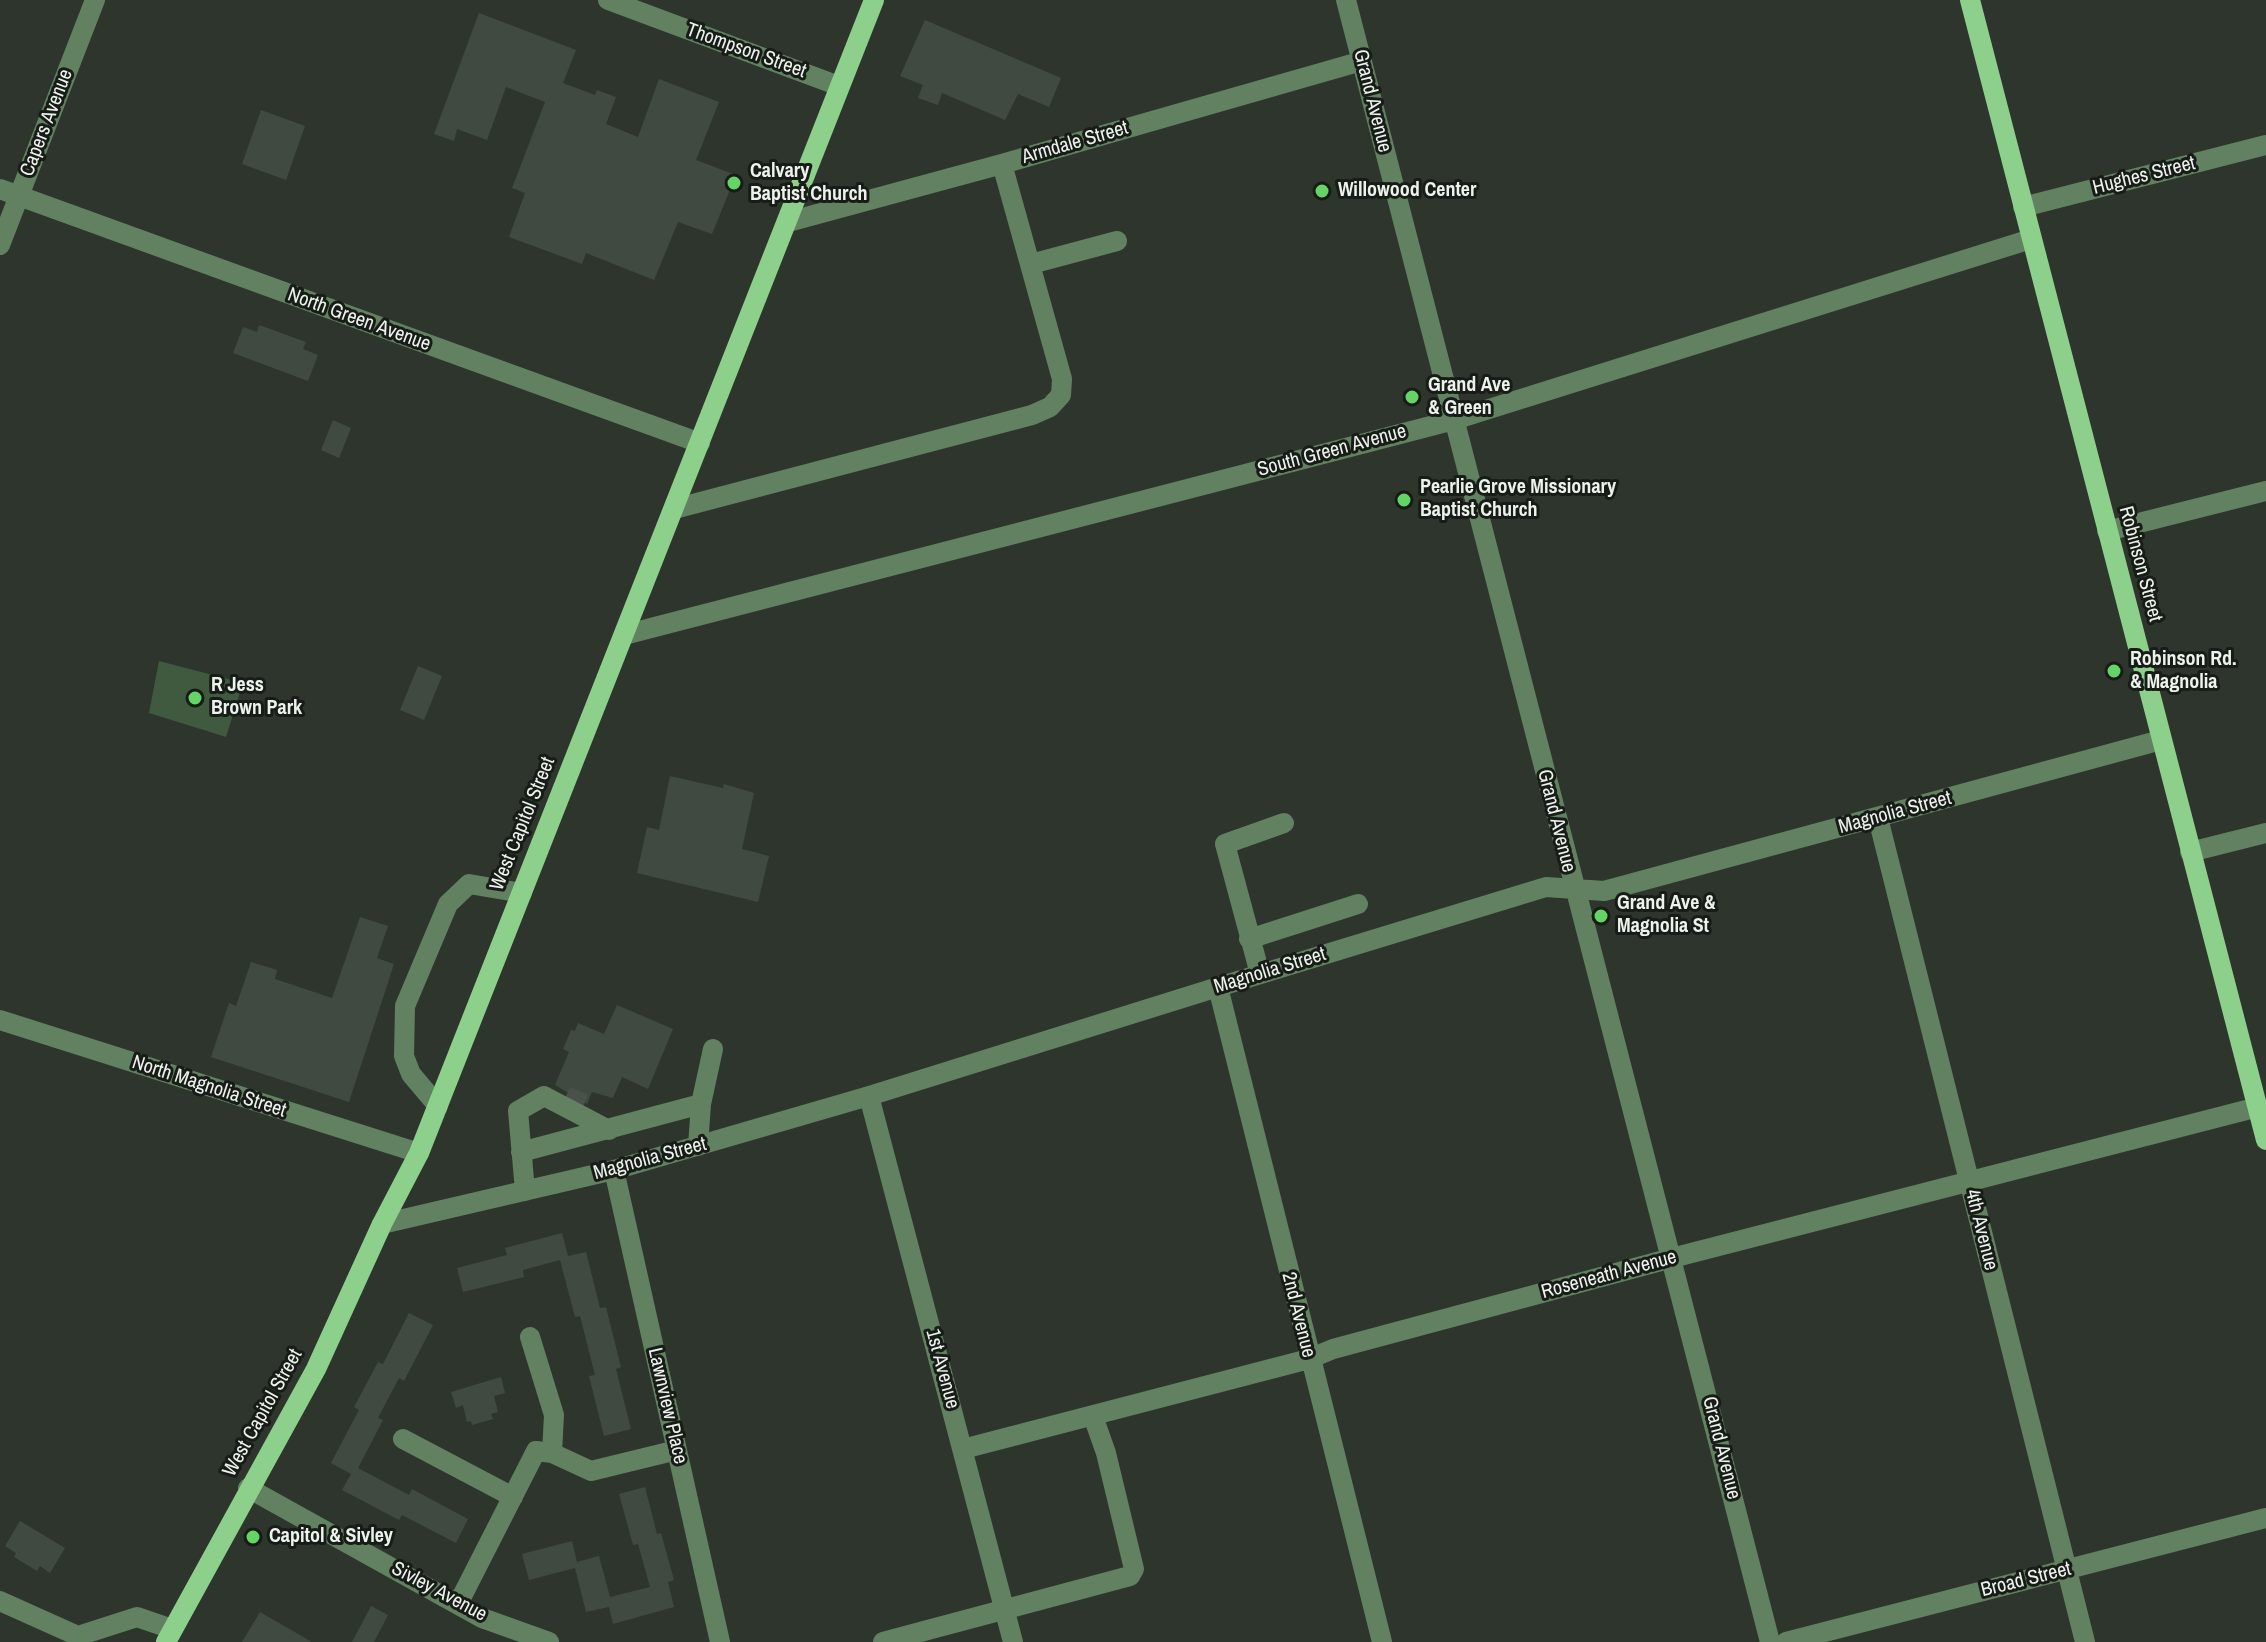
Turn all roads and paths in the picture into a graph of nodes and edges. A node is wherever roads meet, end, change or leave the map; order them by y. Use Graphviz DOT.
graph roads {
  1 [pos="95,0"];
  2 [pos="608,0"];
  3 [pos="874,0"];
  4 [pos="1346,0"];
  5 [pos="1970,0"];
  6 [pos="1362,61"];
  7 [pos="839,86"];
  8 [pos="2266,145"];
  9 [pos="1002,164"];
  10 [pos="10,193"];
  11 [pos="2023,207"];
  12 [pos="788,222"];
  13 [pos="2031,239"];
  14 [pos="1117,241"];
  15 [pos="0,245"];
  16 [pos="1031,264"];
  17 [pos="1454,420"];
  18 [pos="700,443"];
  19 [pos="2266,491"];
  20 [pos="674,509"];
  21 [pos="2107,531"];
  22 [pos="624,635"];
  23 [pos="2161,740"];
  24 [pos="1878,818"];
  25 [pos="1284,823"];
  26 [pos="2266,833"];
  27 [pos="2190,852"];
  28 [pos="1573,887"];
  29 [pos="522,893"];
  30 [pos="1358,904"];
  31 [pos="1249,939"];
  32 [pos="1260,974"];
  33 [pos="1218,987"];
  34 [pos="0,1020"];
  35 [pos="713,1049"];
  36 [pos="869,1096"];
  37 [pos="701,1104"];
  38 [pos="586,1105"];
  39 [pos="438,1106"];
  40 [pos="2258,1107"];
  41 [pos="604,1127"];
  42 [pos="2266,1140"];
  43 [pos="698,1146"];
  44 [pos="521,1152"];
  45 [pos="419,1153"];
  46 [pos="614,1170"];
  47 [pos="1969,1181"];
  48 [pos="525,1191"];
  49 [pos="382,1224"];
  50 [pos="1672,1258"];
  51 [pos="530,1337"];
  52 [pos="1309,1359"];
  53 [pos="1093,1416"];
  54 [pos="403,1439"];
  55 [pos="963,1449"];
  56 [pos="677,1450"];
  57 [pos="552,1453"];
  58 [pos="248,1488"];
  59 [pos="513,1497"];
  60 [pos="2266,1518"];
  61 [pos="2066,1570"];
  62 [pos="0,1601"];
  63 [pos="458,1604"];
  64 [pos="1005,1610"];
  65 [pos="169,1636"];
  66 [pos="549,1642"];
  67 [pos="720,1642"];
  68 [pos="883,1642"];
  69 [pos="1013,1642"];
  70 [pos="1382,1642"];
  71 [pos="1770,1642"];
  72 [pos="1786,1642"];
  73 [pos="2085,1642"];
  1 -- 10 [label="street, Capers Avenue"];
  2 -- 7 [label="street, Thompson Street"];
  3 -- 7 [label="main road, West Capitol Street"];
  4 -- 6 [label="street, Grand Avenue"];
  5 -- 11 [label="main road, Robinson Street"];
  6 -- 9 [label="street, Armdale Street"];
  6 -- 17 [label="street, Grand Avenue"];
  7 -- 12 [label="main road, West Capitol Street"];
  8 -- 11 [label="street, Hughes Street"];
  9 -- 12 [label="street, Armdale Street"];
  9 -- 16 [label="street"];
  10 -- 15 [label="street, Capers Avenue"];
  10 -- 18 [label="street, North Green Avenue"];
  11 -- 13 [label="main road, Robinson Street"];
  12 -- 18 [label="main road, West Capitol Street"];
  13 -- 17 [label="street, South Green Avenue"];
  13 -- 21 [label="main road, Robinson Street"];
  14 -- 16 [label="street"];
  16 -- 20 [label="street"];
  17 -- 22 [label="street, South Green Avenue"];
  17 -- 28 [label="street, Grand Avenue"];
  18 -- 20 [label="main road, West Capitol Street"];
  19 -- 21 [label="street"];
  20 -- 22 [label="main road, West Capitol Street"];
  21 -- 23 [label="main road, Robinson Street"];
  22 -- 29 [label="main road, West Capitol Street"];
  23 -- 24 [label="street, Magnolia Street"];
  23 -- 27 [label="main road, Robinson Street"];
  24 -- 28 [label="street, Magnolia Street"];
  24 -- 47 [label="street, 4th Avenue"];
  25 -- 31 [label="street"];
  26 -- 27 [label="street"];
  27 -- 40 [label="main road, Robinson Street"];
  28 -- 32 [label="street, Magnolia Street"];
  28 -- 50 [label="street, Grand Avenue"];
  29 -- 39 [label="main road, West Capitol Street"];
  29 -- 39 [label="street"];
  30 -- 31 [label="street"];
  31 -- 32 [label="street"];
  32 -- 33 [label="street, Magnolia Street"];
  33 -- 36 [label="street, Magnolia Street"];
  33 -- 52 [label="street, 2nd Avenue"];
  34 -- 45 [label="street, North Magnolia Street"];
  35 -- 37 [label="street"];
  36 -- 43 [label="street, Magnolia Street"];
  36 -- 55 [label="street, 1st Avenue"];
  37 -- 41 [label="street"];
  37 -- 43 [label="street"];
  38 -- 41 [label="street"];
  39 -- 45 [label="main road, West Capitol Street"];
  40 -- 42 [label="main road, Robinson Street"];
  40 -- 47 [label="street, Roseneath Avenue"];
  41 -- 44 [label="street"];
  41 -- 44 [label="street"];
  43 -- 46 [label="street, Magnolia Street"];
  44 -- 48 [label="street"];
  45 -- 49 [label="main road, West Capitol Street"];
  46 -- 48 [label="street, Magnolia Street"];
  46 -- 56 [label="street, Lawnview Place"];
  47 -- 50 [label="street, Roseneath Avenue"];
  47 -- 61 [label="street, 4th Avenue"];
  48 -- 49 [label="street, Magnolia Street"];
  49 -- 58 [label="main road, West Capitol Street"];
  50 -- 52 [label="street, Roseneath Avenue"];
  50 -- 71 [label="street, Grand Avenue"];
  51 -- 57 [label="street"];
  52 -- 53 [label="street, Roseneath Avenue"];
  52 -- 70 [label="street, 2nd Avenue"];
  53 -- 55 [label="street, Roseneath Avenue"];
  53 -- 64 [label="street"];
  54 -- 59 [label="street"];
  55 -- 64 [label="street, 1st Avenue"];
  56 -- 57 [label="street"];
  56 -- 67 [label="street, Lawnview Place"];
  57 -- 59 [label="street"];
  58 -- 63 [label="street, Sivley Avenue"];
  58 -- 65 [label="main road, West Capitol Street"];
  59 -- 63 [label="street"];
  60 -- 61 [label="street, Broad Street"];
  61 -- 72 [label="street, Broad Street"];
  61 -- 73 [label="street, 4th Avenue"];
  62 -- 65 [label="street"];
  63 -- 66 [label="street, Sivley Avenue"];
  64 -- 68 [label="street"];
  64 -- 69 [label="street, 1st Avenue"];
}
